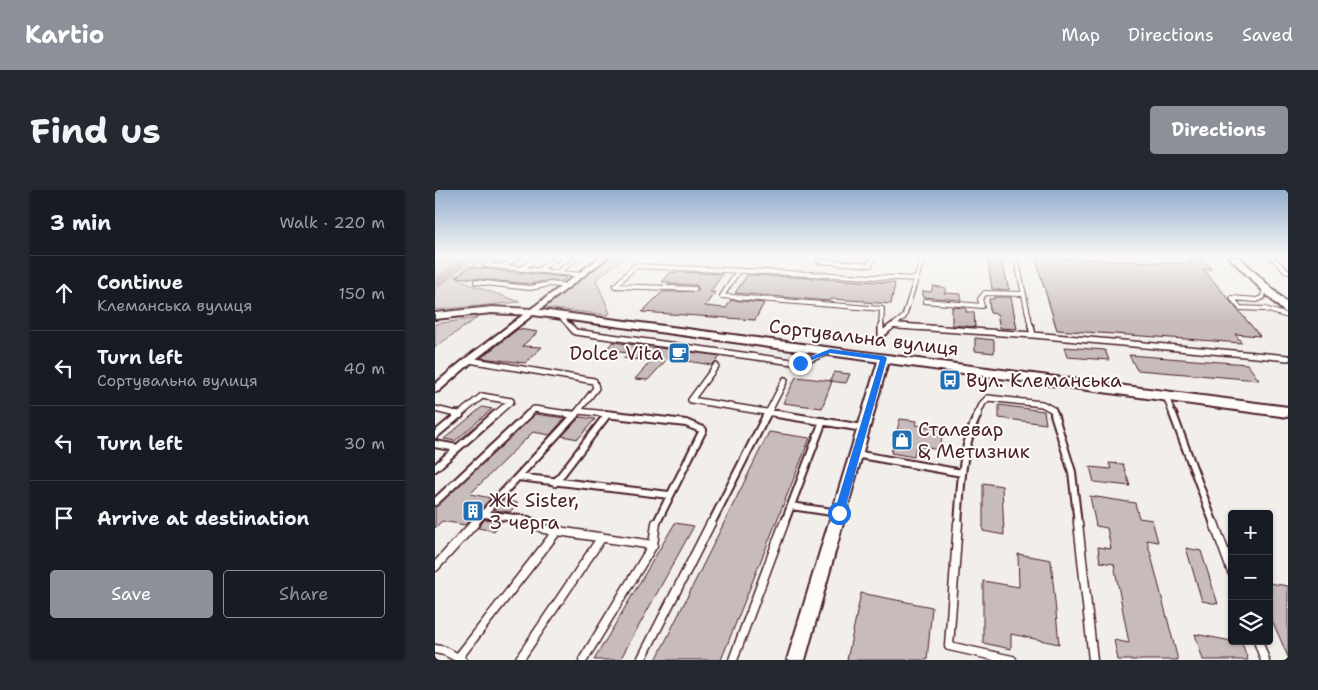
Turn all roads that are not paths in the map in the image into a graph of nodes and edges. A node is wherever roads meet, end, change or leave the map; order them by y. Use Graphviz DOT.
graph roads {
  1 [pos="576,279"];
  2 [pos="622,279"];
  3 [pos="733,279"];
  4 [pos="916,279"];
  5 [pos="1021,279"];
  6 [pos="1256,279"];
  7 [pos="476,282"];
  8 [pos="567,286"];
  9 [pos="1265,288"];
  10 [pos="695,289"];
  11 [pos="1024,294"];
  12 [pos="925,301"];
  13 [pos="1288,310"];
  14 [pos="533,312"];
  15 [pos="435,316"];
  16 [pos="1288,316"];
  17 [pos="894,326"];
  18 [pos="1033,335"];
  19 [pos="884,358"];
  20 [pos="1288,358"];
  21 [pos="469,360"];
  22 [pos="716,366"];
  23 [pos="785,380"];
  24 [pos="435,389"];
  25 [pos="1166,396"];
  26 [pos="435,409"];
  27 [pos="768,412"];
  28 [pos="1288,412"];
  29 [pos="577,413"];
  30 [pos="460,414"];
  31 [pos="607,415"];
  32 [pos="823,421"];
  33 [pos="863,428"];
  34 [pos="435,435"];
  35 [pos="435,444"];
  36 [pos="457,448"];
  37 [pos="855,454"];
  38 [pos="435,468"];
  39 [pos="962,473"];
  40 [pos="518,477"];
  41 [pos="555,483"];
  42 [pos="669,495"];
  43 [pos="435,502"];
  44 [pos="791,506"];
  45 [pos="839,513"];
  46 [pos="485,514"];
  47 [pos="557,531"];
  48 [pos="602,538"];
  49 [pos="653,545"];
  50 [pos="1228,561"];
  51 [pos="435,567"];
  52 [pos="1259,645"];
  53 [pos="435,649"];
  54 [pos="460,659"];
  55 [pos="519,660"];
  56 [pos="583,660"];
  57 [pos="641,660"];
  58 [pos="733,660"];
  59 [pos="796,660"];
  60 [pos="1012,660"];
  61 [pos="1093,660"];
  62 [pos="1265,660"];
  1 -- 8 [label="street"];
  2 -- 10 [label="lane"];
  3 -- 17 [label="lane"];
  4 -- 17 [label="lane"];
  5 -- 11 [label="lane"];
  6 -- 9 [label="street"];
  7 -- 8 [label="lane"];
  8 -- 14 [label="street"];
  9 -- 13 [label="street"];
  9 -- 16 [label="lane"];
  11 -- 12 [label="lane"];
  11 -- 18 [label="lane"];
  14 -- 15 [label="street, Сортувальна вулиця"];
  14 -- 19 [label="street, Сортувальна вулиця"];
  14 -- 21 [label="street"];
  17 -- 18 [label="lane"];
  18 -- 20 [label="lane"];
  19 -- 25 [label="street, Сортувальна вулиця"];
  19 -- 33 [label="street"];
  21 -- 24 [label="street"];
  21 -- 29 [label="lane"];
  22 -- 27 [label="lane"];
  23 -- 27 [label="lane"];
  25 -- 28 [label="street, Сортувальна вулиця"];
  25 -- 50 [label="lane"];
  26 -- 30 [label="lane"];
  27 -- 32 [label="lane"];
  27 -- 57 [label="lane"];
  29 -- 31 [label="lane"];
  29 -- 40 [label="lane"];
  29 -- 43 [label="lane"];
  30 -- 34 [label="lane"];
  30 -- 36 [label="lane"];
  31 -- 41 [label="lane"];
  31 -- 42 [label="lane"];
  32 -- 33 [label="lane"];
  32 -- 44 [label="lane"];
  33 -- 37 [label="street"];
  35 -- 36 [label="lane"];
  36 -- 38 [label="lane"];
  37 -- 39 [label="lane"];
  37 -- 45 [label="street"];
  39 -- 60 [label="lane"];
  39 -- 61 [label="lane"];
  40 -- 41 [label="lane"];
  40 -- 46 [label="lane"];
  41 -- 42 [label="lane"];
  42 -- 49 [label="lane"];
  44 -- 45 [label="lane"];
  44 -- 58 [label="lane"];
  45 -- 59 [label="street"];
  46 -- 47 [label="lane"];
  46 -- 51 [label="lane"];
  47 -- 48 [label="lane"];
  47 -- 54 [label="lane"];
  48 -- 49 [label="lane"];
  48 -- 55 [label="lane"];
  49 -- 56 [label="lane"];
  52 -- 62 [label="lane"];
  53 -- 54 [label="lane"];
}
